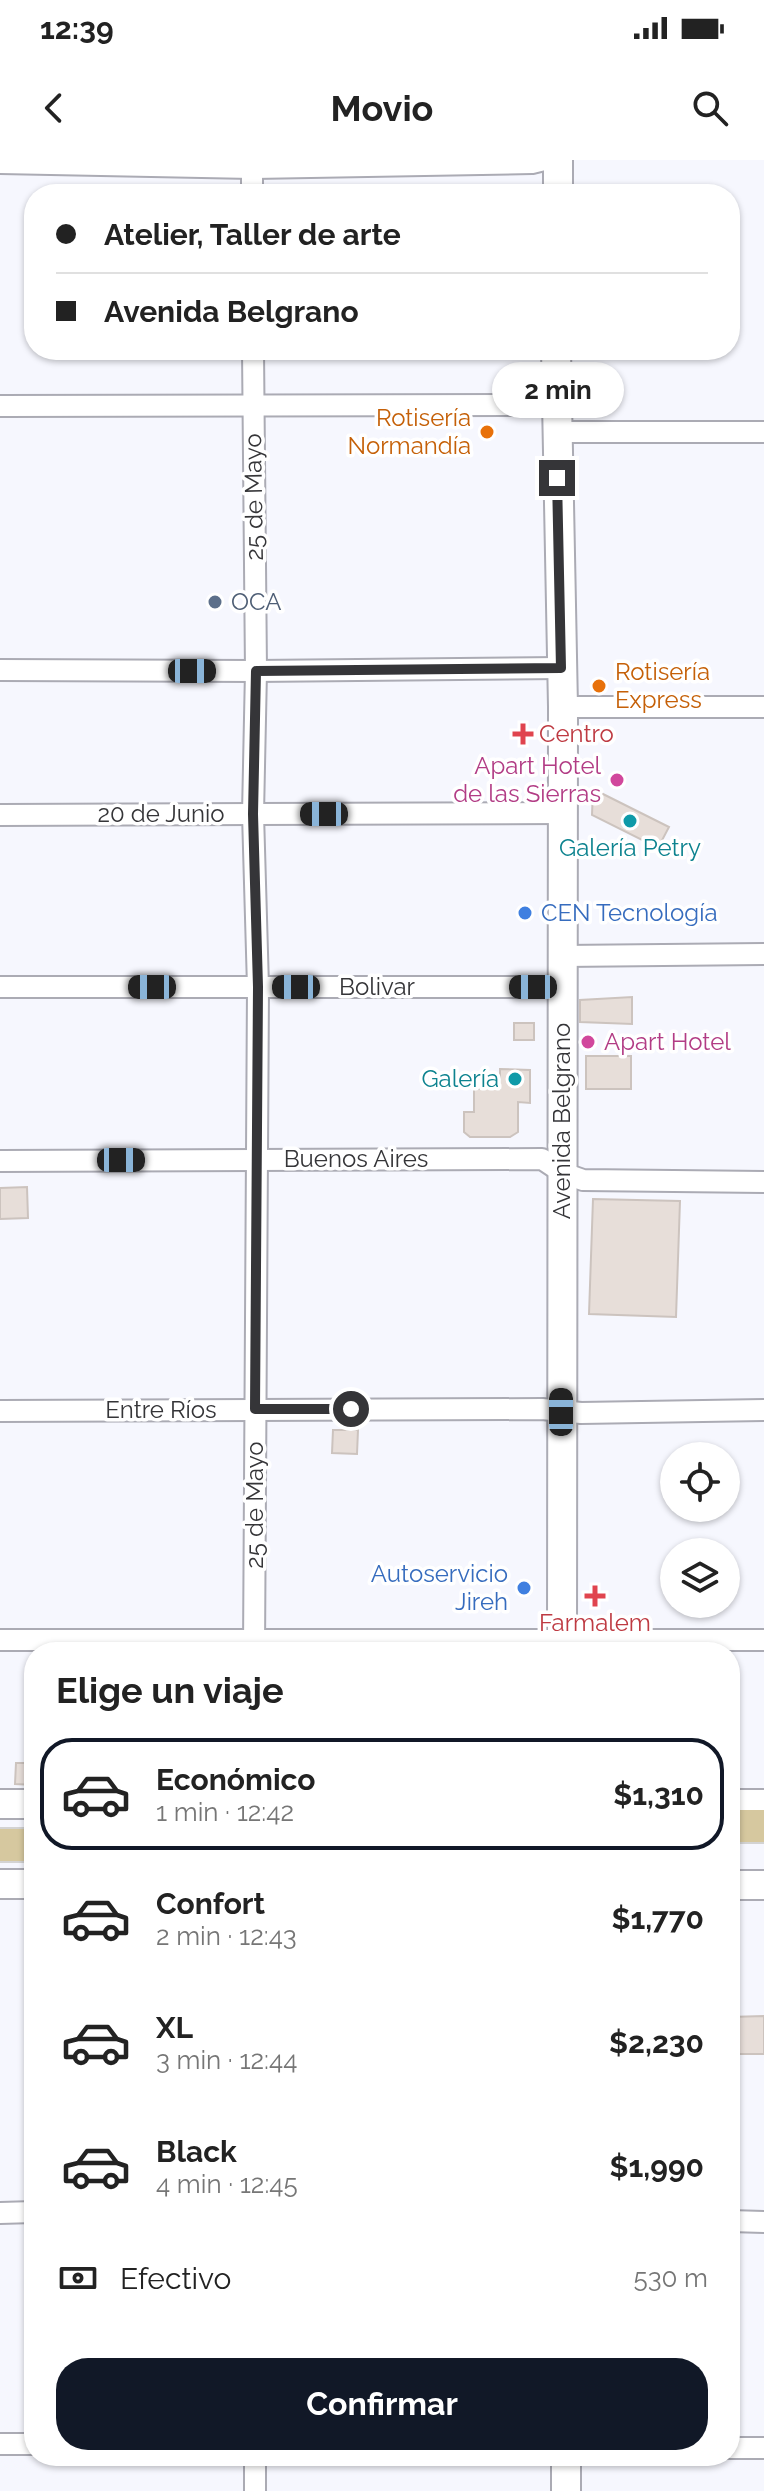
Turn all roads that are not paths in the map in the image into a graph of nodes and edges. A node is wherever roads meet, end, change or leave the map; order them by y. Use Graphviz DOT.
graph roads {
  1 [pos="544,160"];
  2 [pos="558,160"];
  3 [pos="0,163"];
  4 [pos="252,164"];
  5 [pos="558,184"];
  6 [pos="253,360"];
  7 [pos="556,360"];
  8 [pos="253,404"];
  9 [pos="0,406"];
  10 [pos="556,418"];
  11 [pos="764,432"];
  12 [pos="561,668"];
  13 [pos="0,670"];
  14 [pos="256,671"];
  15 [pos="563,707"];
  16 [pos="764,707"];
  17 [pos="563,813"];
  18 [pos="253,814"];
  19 [pos="0,815"];
  20 [pos="764,954"];
  21 [pos="563,956"];
  22 [pos="0,987"];
  23 [pos="258,987"];
  24 [pos="562,987"];
  25 [pos="256,1159"];
  26 [pos="0,1161"];
  27 [pos="563,1173"];
  28 [pos="764,1182"];
  29 [pos="255,1409"];
  30 [pos="764,1410"];
  31 [pos="0,1411"];
  32 [pos="561,1412"];
  33 [pos="0,1640"];
  34 [pos="764,1640"];
  35 [pos="85,1642"];
  36 [pos="254,1642"];
  37 [pos="562,1642"];
  38 [pos="697,1642"];
  39 [pos="0,1804"];
  40 [pos="24,1804"];
  41 [pos="740,1804"];
  42 [pos="764,1804"];
  43 [pos="0,1826"];
  44 [pos="24,1826"];
  45 [pos="740,1826"];
  46 [pos="764,1826"];
  47 [pos="0,1845"];
  48 [pos="24,1845"];
  49 [pos="740,1846"];
  50 [pos="764,1846"];
  51 [pos="0,1884"];
  52 [pos="24,1884"];
  53 [pos="740,1885"];
  54 [pos="764,1885"];
  55 [pos="24,2212"];
  56 [pos="0,2213"];
  57 [pos="740,2221"];
  58 [pos="764,2222"];
  59 [pos="0,2444"];
  60 [pos="24,2444"];
  61 [pos="740,2448"];
  62 [pos="764,2448"];
  63 [pos="255,2466"];
  64 [pos="566,2466"];
  65 [pos="255,2491"];
  66 [pos="566,2491"];
  1 -- 4 [label="street"];
  2 -- 5 [label="main road"];
  3 -- 4 [label="street"];
  6 -- 8 [label="street, 25 de Mayo"];
  7 -- 10 [label="main road, Avenida Belgrano"];
  8 -- 9 [label="street"];
  8 -- 10 [label="street"];
  8 -- 14 [label="street, 25 de Mayo"];
  10 -- 11 [label="street"];
  10 -- 12 [label="main road, Avenida Belgrano"];
  12 -- 14 [label="street"];
  12 -- 15 [label="main road, Avenida Belgrano"];
  13 -- 14 [label="street"];
  14 -- 18 [label="street, 25 de Mayo"];
  15 -- 16 [label="street"];
  15 -- 17 [label="main road, Avenida Belgrano"];
  17 -- 18 [label="street, 20 de Junio"];
  17 -- 21 [label="main road, Avenida Belgrano"];
  18 -- 19 [label="street, 20 de Junio"];
  18 -- 23 [label="street, 25 de Mayo"];
  20 -- 21 [label="street"];
  21 -- 24 [label="main road, Avenida Belgrano"];
  22 -- 23 [label="street, Bolivar"];
  23 -- 24 [label="street, Bolivar"];
  23 -- 25 [label="street, 25 de Mayo"];
  24 -- 27 [label="main road, Avenida Belgrano"];
  25 -- 26 [label="street, Buenos Aires"];
  25 -- 27 [label="street, Buenos Aires"];
  25 -- 29 [label="street, 25 de Mayo"];
  27 -- 28 [label="street, Buenos Aires"];
  27 -- 32 [label="main road, Avenida Belgrano"];
  29 -- 31 [label="street, Entre Ríos"];
  29 -- 32 [label="street, Entre Ríos"];
  29 -- 36 [label="street, 25 de Mayo"];
  30 -- 32 [label="street, Entre Ríos"];
  32 -- 37 [label="main road, Avenida Belgrano"];
  33 -- 35 [label="street"];
  34 -- 38 [label="street"];
  39 -- 40 [label="main road"];
  41 -- 42 [label="main road"];
  43 -- 44 [label="main road"];
  45 -- 46 [label="main road"];
  47 -- 48 [label="main road"];
  49 -- 50 [label="main road"];
  51 -- 52 [label="main road"];
  53 -- 54 [label="main road"];
  55 -- 56 [label="street"];
  57 -- 58 [label="street"];
  59 -- 60 [label="street"];
  61 -- 62 [label="street"];
  63 -- 65 [label="street"];
  64 -- 66 [label="main road"];
}
